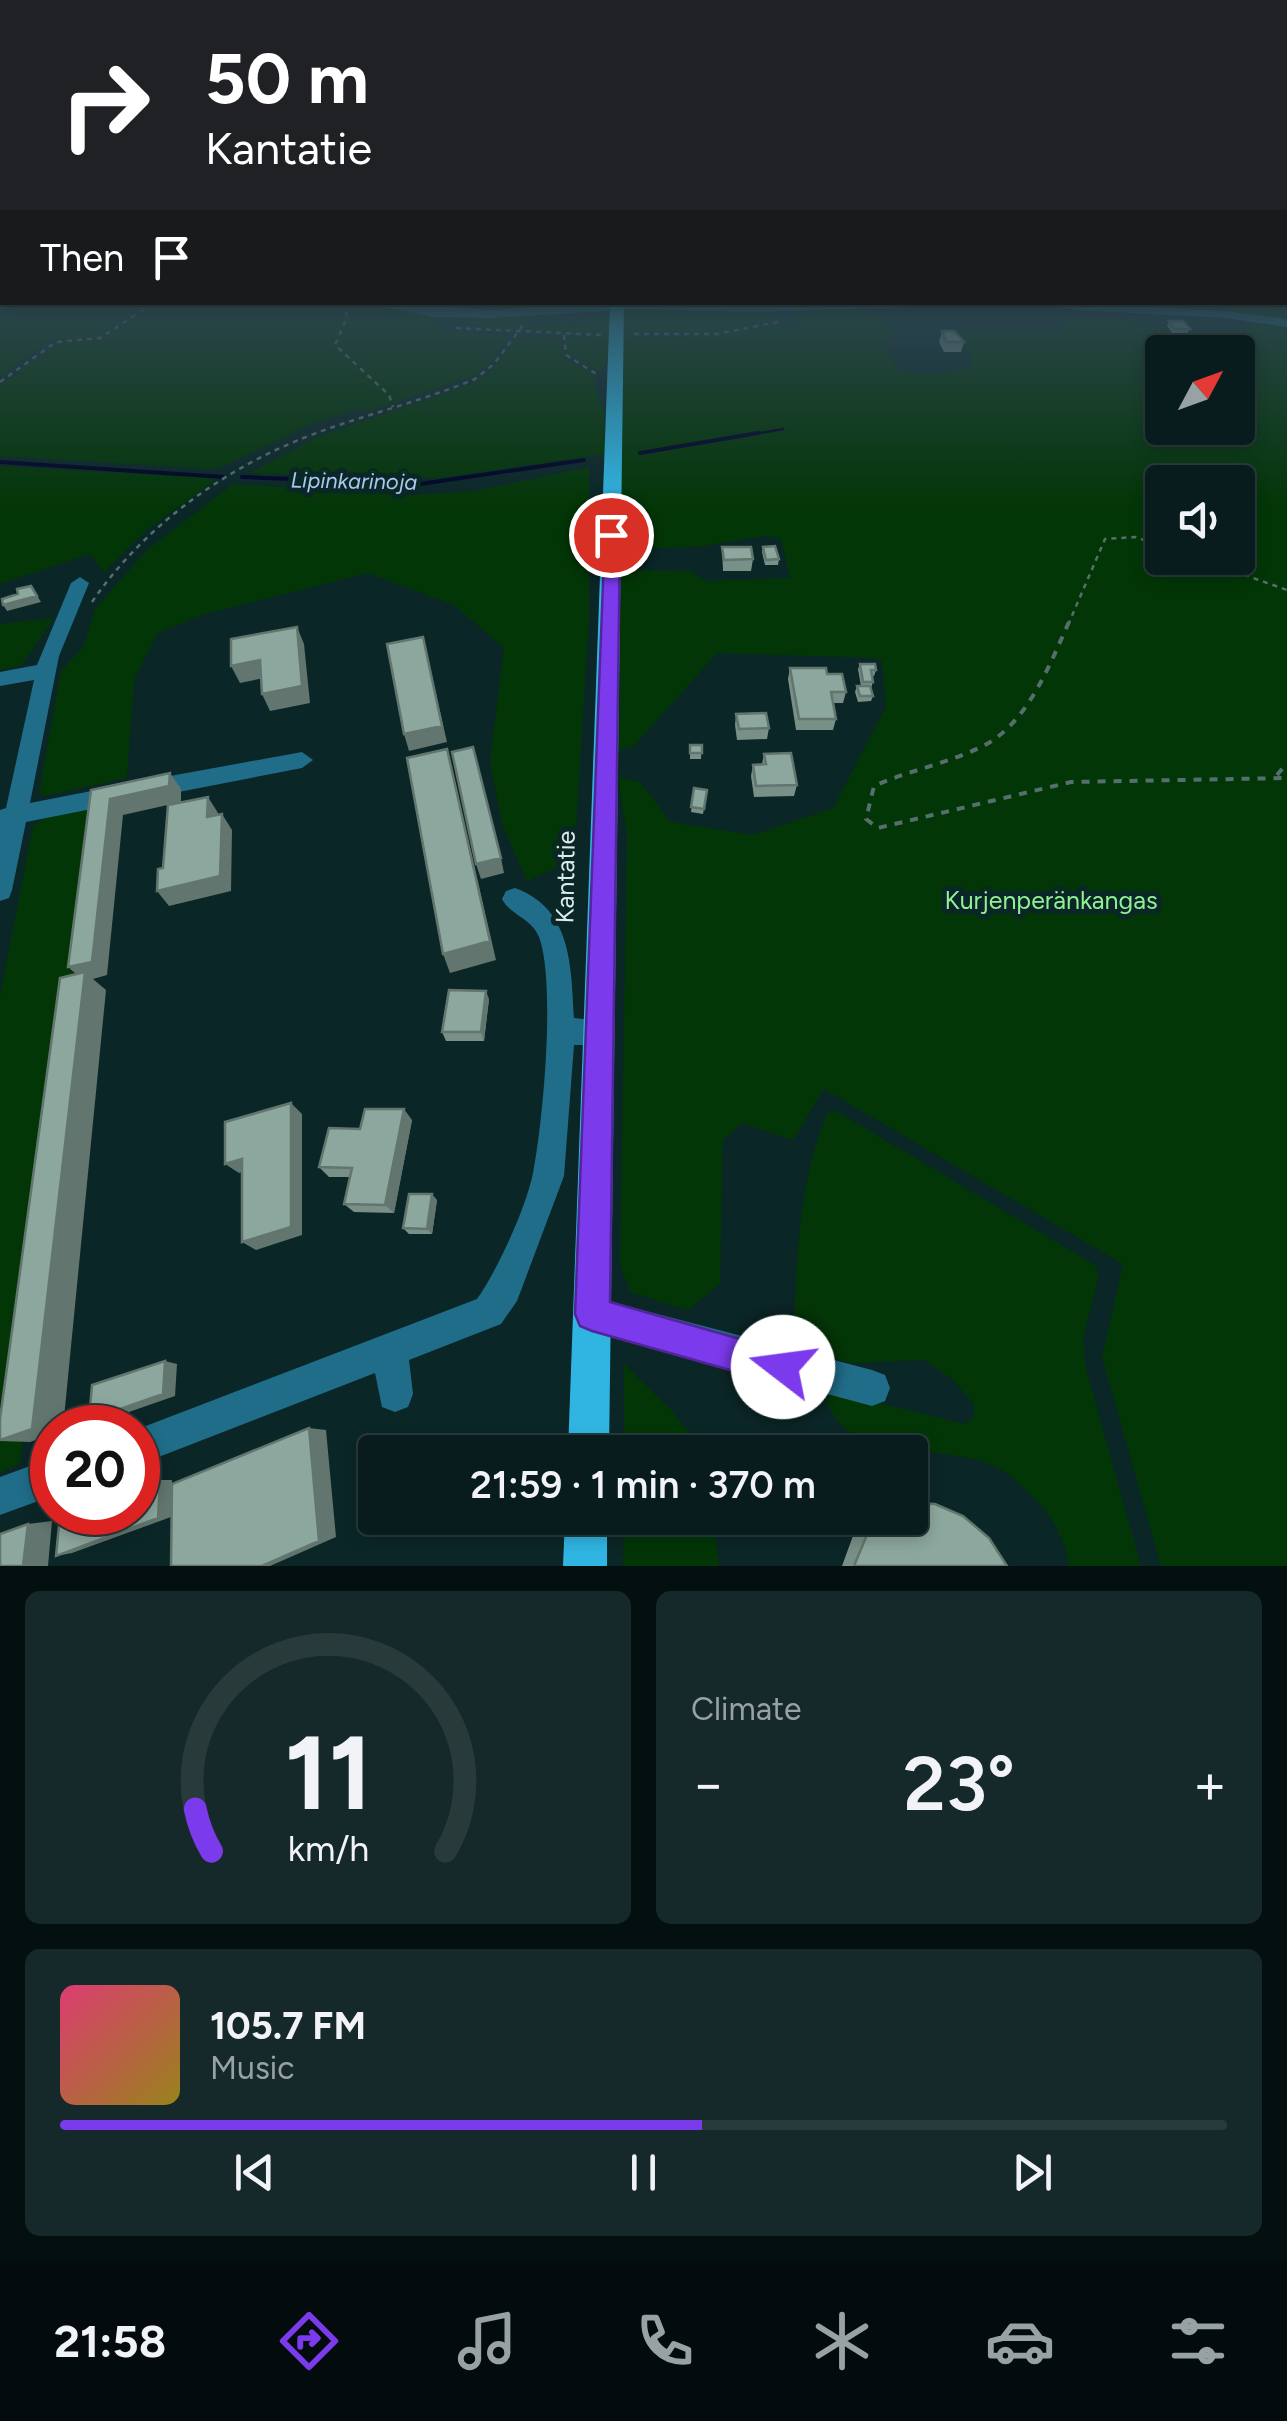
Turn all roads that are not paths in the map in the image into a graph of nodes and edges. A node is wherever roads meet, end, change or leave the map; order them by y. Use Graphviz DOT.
graph roads {
  1 [pos="616,360"];
  2 [pos="80,583"];
  3 [pos="46,670"];
  4 [pos="0,679"];
  5 [pos="302,760"];
  6 [pos="8,816"];
  7 [pos="0,890"];
  8 [pos="515,899"];
  9 [pos="561,1031"];
  10 [pos="599,1032"];
  11 [pos="592,1314"];
  12 [pos="391,1352"];
  13 [pos="872,1388"];
  14 [pos="395,1394"];
  15 [pos="588,1435"];
  16 [pos="160,1439"];
  17 [pos="30,1486"];
  18 [pos="0,1496"];
  19 [pos="586,1535"];
  20 [pos="585,1566"];
  1 -- 10 [label="main road, Kantatie"];
  2 -- 3 [label="street"];
  3 -- 4 [label="street"];
  3 -- 6 [label="street"];
  5 -- 6 [label="street"];
  6 -- 7 [label="street"];
  8 -- 9 [label="street"];
  9 -- 10 [label="street"];
  9 -- 12 [label="street"];
  10 -- 11 [label="main road, Kantatie"];
  11 -- 13 [label="street"];
  11 -- 15 [label="main road, Kantatie"];
  12 -- 14 [label="street"];
  12 -- 16 [label="street"];
  17 -- 18 [label="street"];
  19 -- 20 [label="main road"];
}
